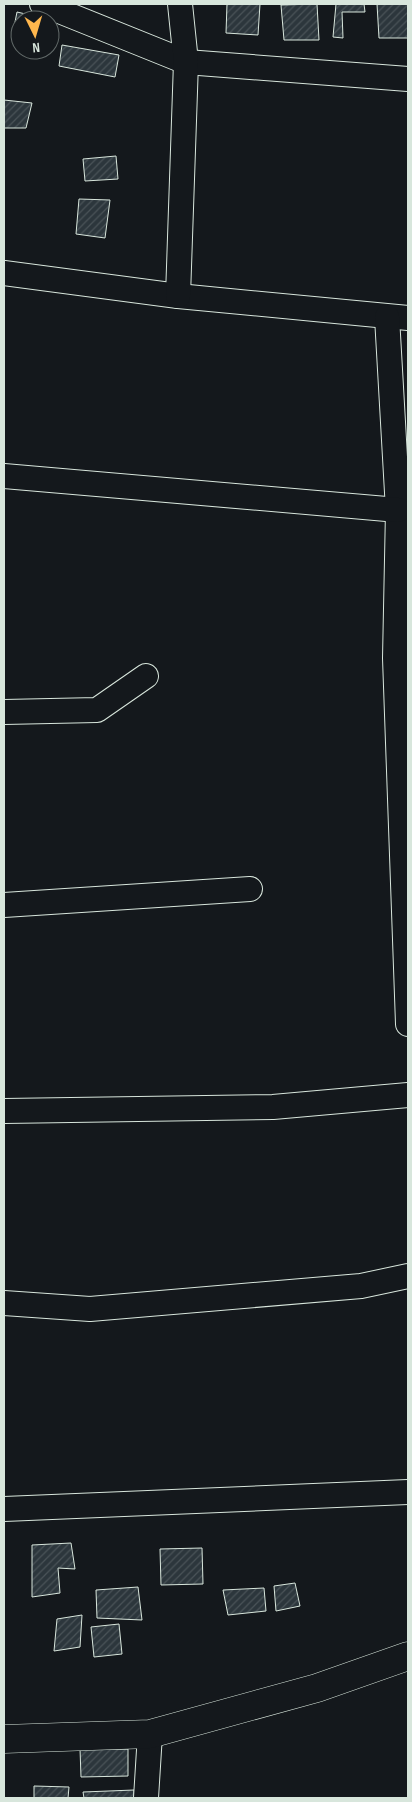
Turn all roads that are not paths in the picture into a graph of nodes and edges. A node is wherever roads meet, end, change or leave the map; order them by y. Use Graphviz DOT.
graph roads {
  1 [pos="42,4"];
  2 [pos="180,4"];
  3 [pos="186,62"];
  4 [pos="408,79"];
  5 [pos="4,273"];
  6 [pos="178,296"];
  7 [pos="397,318"];
  8 [pos="4,476"];
  9 [pos="398,510"];
  10 [pos="146,676"];
  11 [pos="4,712"];
  12 [pos="250,889"];
  13 [pos="4,905"];
  14 [pos="408,1024"];
  15 [pos="408,1096"];
  16 [pos="4,1111"];
  17 [pos="408,1276"];
  18 [pos="4,1304"];
  19 [pos="408,1492"];
  20 [pos="4,1509"];
  21 [pos="408,1656"];
  22 [pos="150,1734"];
  23 [pos="4,1739"];
  24 [pos="146,1798"];
  1 -- 3 [label="street"];
  2 -- 3 [label="street"];
  3 -- 4 [label="street"];
  3 -- 6 [label="street"];
  5 -- 6 [label="street"];
  6 -- 7 [label="street"];
  7 -- 9 [label="street"];
  8 -- 9 [label="street"];
  9 -- 14 [label="street"];
  10 -- 11 [label="street"];
  12 -- 13 [label="street"];
  15 -- 16 [label="street"];
  17 -- 18 [label="street"];
  19 -- 20 [label="street"];
  21 -- 22 [label="street"];
  22 -- 23 [label="street"];
  22 -- 24 [label="street"];
}
